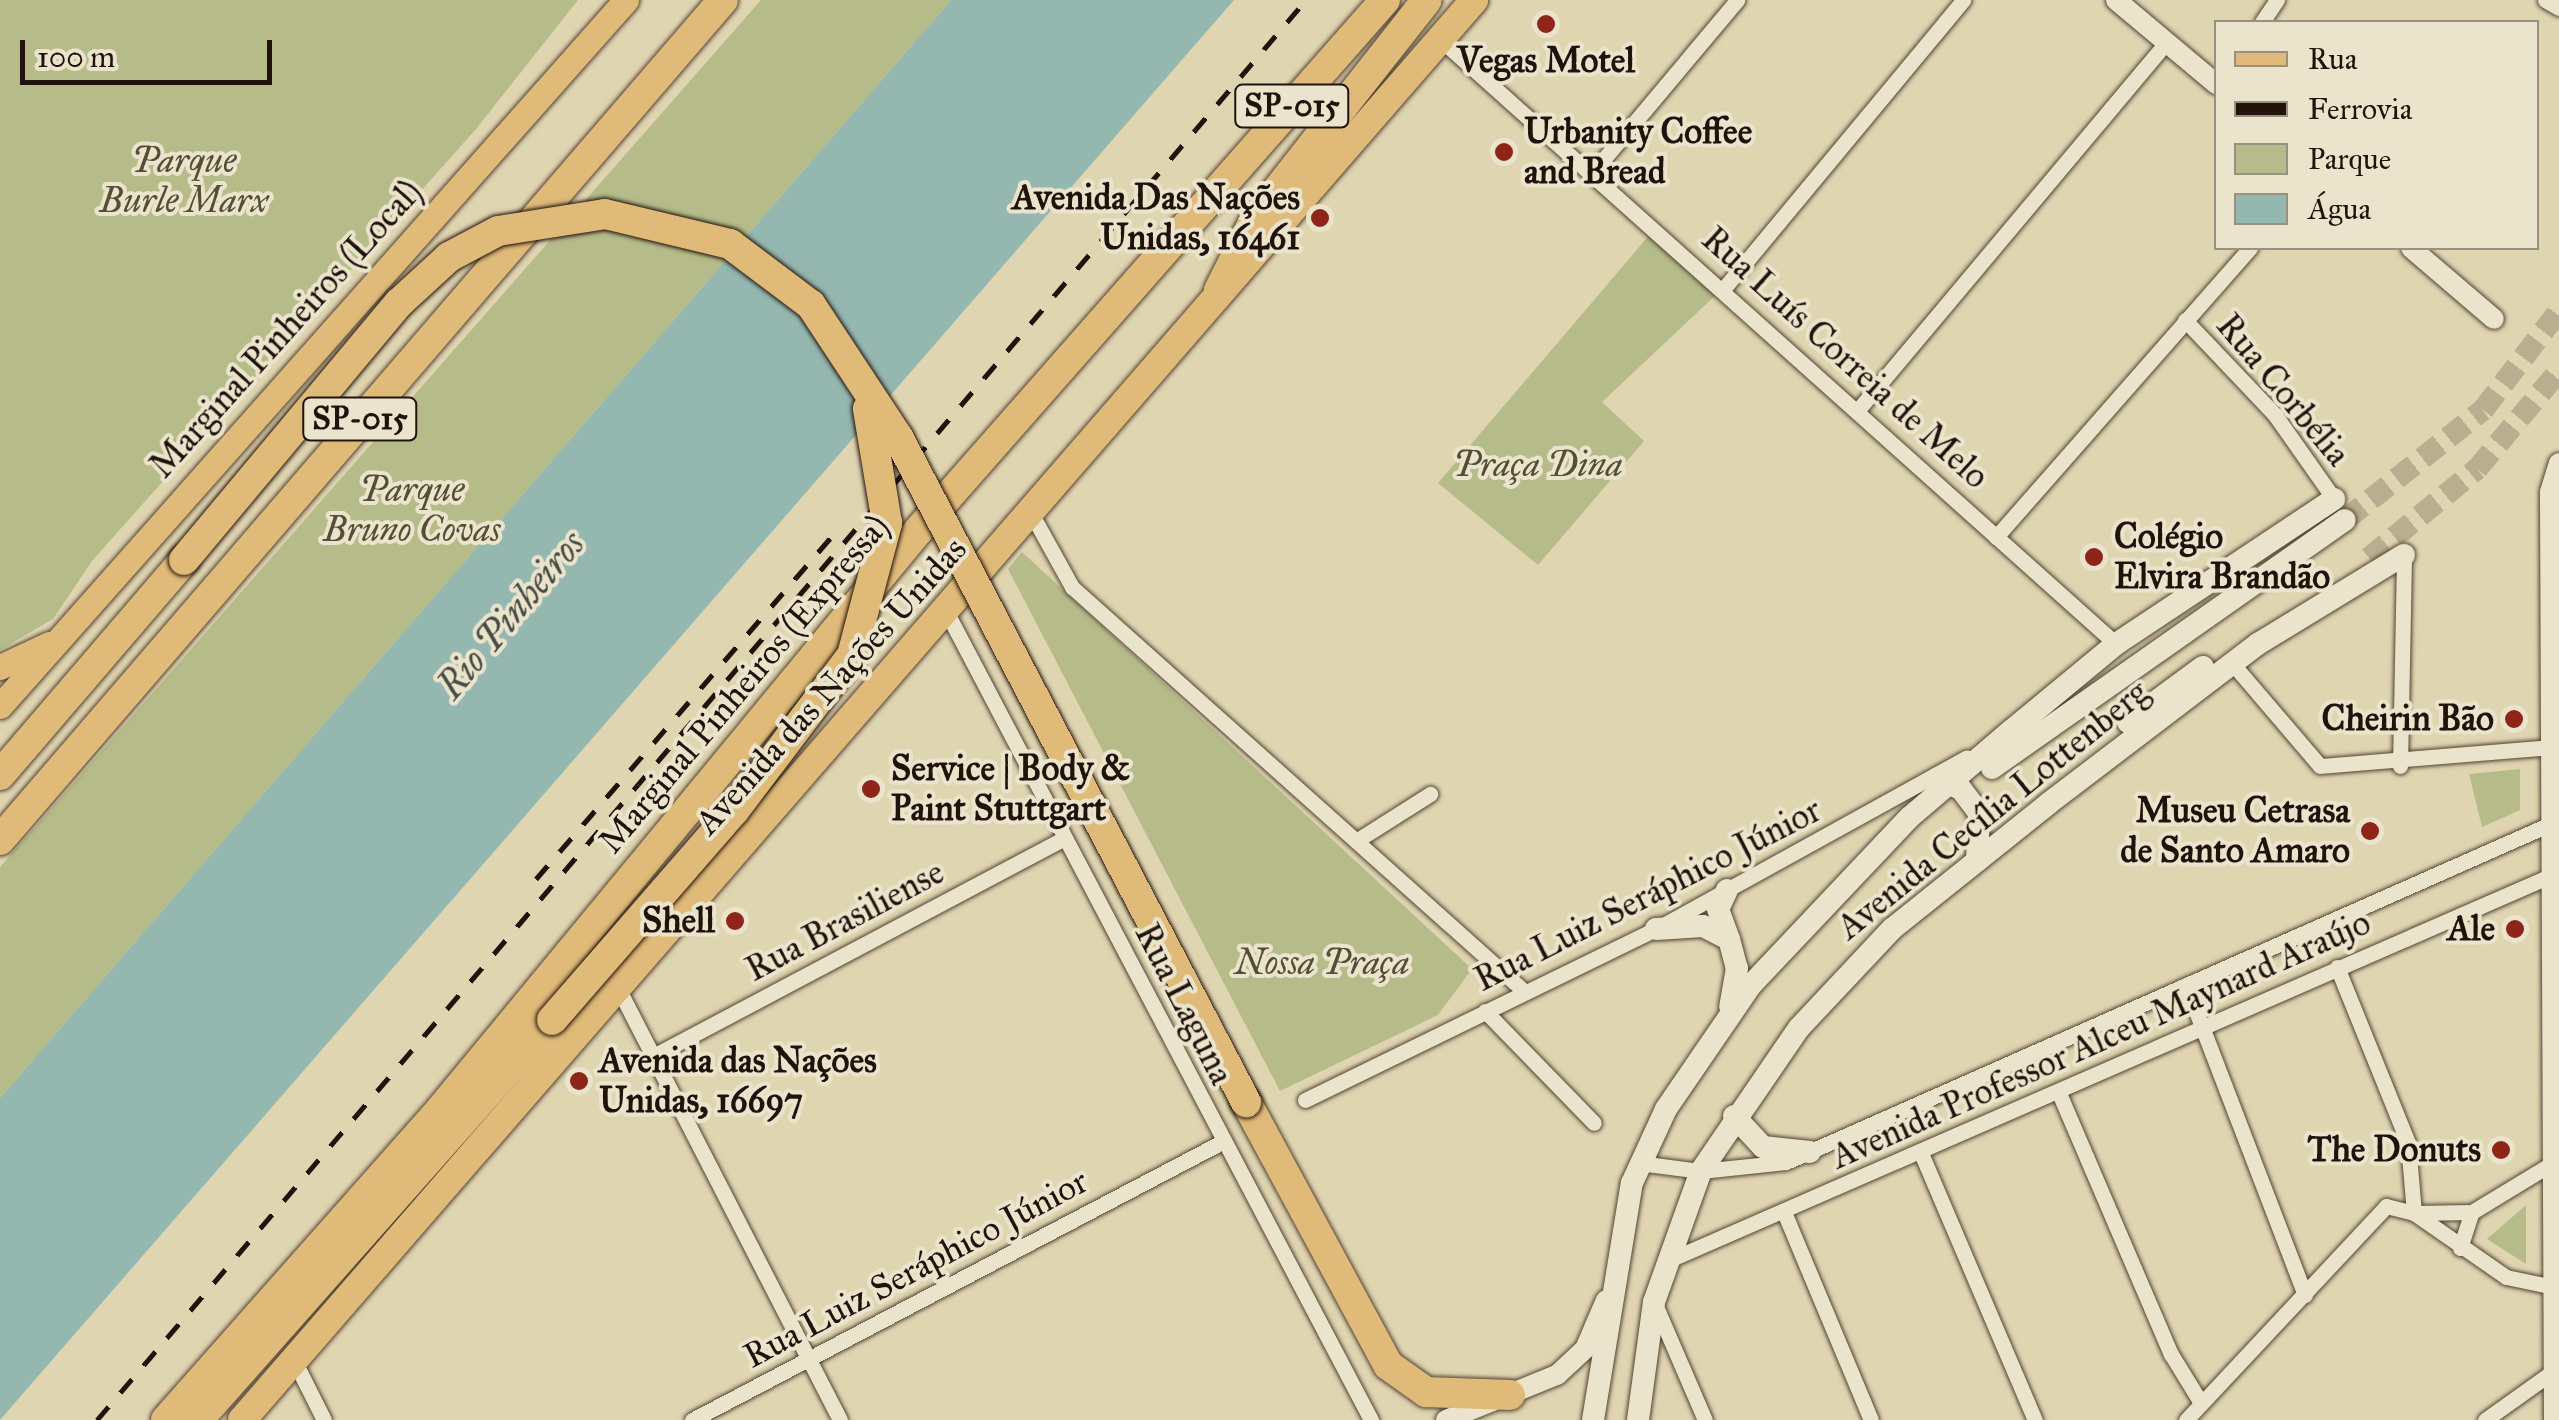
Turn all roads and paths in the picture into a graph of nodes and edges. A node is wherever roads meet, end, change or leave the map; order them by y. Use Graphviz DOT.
graph roads {
  1 [pos="626,0"];
  2 [pos="723,0"];
  3 [pos="1385,0"];
  4 [pos="1427,0"];
  5 [pos="1474,0"];
  6 [pos="1737,0"];
  7 [pos="1962,0"];
  8 [pos="2116,0"];
  9 [pos="2545,0"];
  10 [pos="2559,8"];
  11 [pos="1441,40"];
  12 [pos="2167,42"];
  13 [pos="2214,82"];
  14 [pos="1592,173"];
  15 [pos="2248,250"];
  16 [pos="2413,250"];
  17 [pos="1725,287"];
  18 [pos="1219,290"];
  19 [pos="2494,318"];
  20 [pos="2185,320"];
  21 [pos="852,362"];
  22 [pos="1857,410"];
  23 [pos="2559,463"];
  24 [pos="2340,510"];
  25 [pos="1031,513"];
  26 [pos="1996,537"];
  27 [pos="2404,555"];
  28 [pos="2368,558"];
  29 [pos="947,614"];
  30 [pos="2555,623"];
  31 [pos="70,631"];
  32 [pos="2116,644"];
  33 [pos="2232,664"];
  34 [pos="0,667"];
  35 [pos="0,706"];
  36 [pos="2554,747"];
  37 [pos="2400,766"];
  38 [pos="0,775"];
  39 [pos="1950,783"];
  40 [pos="1430,794"];
  41 [pos="2049,803"];
  42 [pos="2557,821"];
  43 [pos="1064,838"];
  44 [pos="0,840"];
  45 [pos="1356,842"];
  46 [pos="1977,861"];
  47 [pos="2557,873"];
  48 [pos="1727,890"];
  49 [pos="1656,929"];
  50 [pos="1730,939"];
  51 [pos="2337,967"];
  52 [pos="616,984"];
  53 [pos="2186,985"];
  54 [pos="1525,992"];
  55 [pos="1485,1012"];
  56 [pos="1726,1016"];
  57 [pos="2204,1030"];
  58 [pos="653,1056"];
  59 [pos="2059,1094"];
  60 [pos="1304,1100"];
  61 [pos="1734,1116"];
  62 [pos="1594,1123"];
  63 [pos="1222,1142"];
  64 [pos="1810,1152"];
  65 [pos="1922,1153"];
  66 [pos="2556,1160"];
  67 [pos="1639,1163"];
  68 [pos="1701,1171"];
  69 [pos="2557,1201"];
  70 [pos="1784,1212"];
  71 [pos="2472,1212"];
  72 [pos="2414,1213"];
  73 [pos="2460,1248"];
  74 [pos="1667,1261"];
  75 [pos="2557,1287"];
  76 [pos="1610,1289"];
  77 [pos="2305,1295"];
  78 [pos="1654,1302"];
  79 [pos="294,1360"];
  80 [pos="809,1360"];
  81 [pos="2555,1370"];
  82 [pos="1510,1395"];
  83 [pos="2201,1403"];
  84 [pos="166,1420"];
  85 [pos="198,1420"];
  86 [pos="242,1420"];
  87 [pos="324,1420"];
  88 [pos="692,1420"];
  89 [pos="840,1420"];
  90 [pos="1371,1420"];
  91 [pos="1446,1420"];
  92 [pos="1594,1420"];
  93 [pos="1638,1420"];
  94 [pos="1705,1420"];
  95 [pos="1871,1420"];
  96 [pos="2035,1420"];
  97 [pos="2186,1420"];
  98 [pos="2486,1420"];
  99 [pos="2554,1420"];
  1 -- 31 [label="main road, Marginal Pinheiros (Local)"];
  2 -- 44 [label="highway, SP-015"];
  3 -- 84 [label="highway, Marginal Pinheiros (Expressa) / SP-015"];
  4 -- 18 [label="highway"];
  5 -- 11 [label="highway, Avenida das Nações Unidas"];
  6 -- 14 [label="street"];
  7 -- 17 [label="street"];
  8 -- 12 [label="street"];
  9 -- 10 [label="street"];
  11 -- 14 [label="street, Rua Luís Correia de Melo"];
  11 -- 18 [label="highway, Avenida das Nações Unidas"];
  12 -- 13 [label="street"];
  12 -- 22 [label="street"];
  14 -- 17 [label="street, Rua Luís Correia de Melo"];
  15 -- 20 [label="street"];
  16 -- 19 [label="street"];
  17 -- 22 [label="street, Rua Luís Correia de Melo"];
  18 -- 25 [label="highway, Avenida das Nações Unidas"];
  20 -- 24 [label="street, Rua Corbélia"];
  20 -- 26 [label="street"];
  21 -- 38 [label="highway, bridge"];
  21 -- 82 [label="highway, bridge"];
  21 -- 85 [label="highway, bridge"];
  22 -- 26 [label="street, Rua Luís Correia de Melo"];
  23 -- 30 [label="street"];
  24 -- 32 [label="main road, Avenida Cecília Lottenberg"];
  24 -- 39 [label="main road"];
  25 -- 29 [label="highway, Avenida das Nações Unidas"];
  25 -- 45 [label="street"];
  26 -- 32 [label="street, Rua Luís Correia de Melo"];
  27 -- 33 [label="main road, Avenida Cecília Lottenberg"];
  27 -- 37 [label="street"];
  28 -- 41 [label="main road"];
  29 -- 43 [label="street, Rua Laguna"];
  29 -- 52 [label="highway, Avenida das Nações Unidas"];
  30 -- 36 [label="street"];
  31 -- 34 [label="main road"];
  31 -- 35 [label="main road, Marginal Pinheiros (Local)"];
  32 -- 39 [label="main road, Avenida Cecília Lottenberg"];
  33 -- 37 [label="street"];
  33 -- 41 [label="main road, Avenida Cecília Lottenberg"];
  36 -- 37 [label="street"];
  36 -- 42 [label="street"];
  39 -- 46 [label="main road"];
  39 -- 48 [label="street, Rua Luiz Seráphico Júnior"];
  39 -- 56 [label="main road, Avenida Cecília Lottenberg"];
  40 -- 45 [label="street"];
  41 -- 46 [label="main road, Avenida Cecília Lottenberg"];
  42 -- 47 [label="street"];
  42 -- 53 [label="street, Avenida Professor Alceu Maynard Araújo"];
  43 -- 58 [label="street, Rua Brasiliense"];
  43 -- 63 [label="street, Rua Laguna"];
  45 -- 54 [label="street"];
  46 -- 61 [label="main road, Avenida Cecília Lottenberg"];
  47 -- 51 [label="street, Avenida Professor Alceu Maynard Araújo"];
  47 -- 66 [label="street"];
  48 -- 49 [label="street, Rua Luiz Seráphico Júnior"];
  48 -- 50 [label="main road"];
  49 -- 50 [label="main road"];
  49 -- 54 [label="street, Rua Luiz Seráphico Júnior"];
  50 -- 56 [label="main road"];
  51 -- 57 [label="street, Avenida Professor Alceu Maynard Araújo"];
  51 -- 72 [label="street"];
  52 -- 58 [label="street"];
  52 -- 79 [label="highway, Avenida das Nações Unidas"];
  53 -- 57 [label="street"];
  53 -- 64 [label="street, Avenida Professor Alceu Maynard Araújo"];
  54 -- 55 [label="street, Rua Luiz Seráphico Júnior"];
  55 -- 60 [label="street, Rua Luiz Seráphico Júnior"];
  55 -- 62 [label="street"];
  56 -- 67 [label="main road, Avenida Cecília Lottenberg"];
  57 -- 59 [label="street, Avenida Professor Alceu Maynard Araújo"];
  57 -- 77 [label="street"];
  58 -- 80 [label="street"];
  59 -- 65 [label="street, Avenida Professor Alceu Maynard Araújo"];
  59 -- 83 [label="street"];
  61 -- 64 [label="main road"];
  61 -- 68 [label="main road, Avenida Cecília Lottenberg"];
  63 -- 80 [label="street, Rua Luiz Seráphico Júnior"];
  63 -- 90 [label="street, Rua Laguna"];
  64 -- 68 [label="street, Avenida Professor Alceu Maynard Araújo"];
  65 -- 70 [label="street, Avenida Professor Alceu Maynard Araújo"];
  65 -- 96 [label="street"];
  66 -- 69 [label="street"];
  66 -- 71 [label="street"];
  67 -- 68 [label="street, Avenida Professor Alceu Maynard Araújo"];
  67 -- 76 [label="main road, Avenida Cecília Lottenberg"];
  68 -- 74 [label="main road, Avenida Cecília Lottenberg"];
  69 -- 75 [label="street"];
  70 -- 74 [label="street, Avenida Professor Alceu Maynard Araújo"];
  70 -- 95 [label="street"];
  71 -- 72 [label="street"];
  71 -- 73 [label="street"];
  72 -- 73 [label="street"];
  72 -- 77 [label="street"];
  73 -- 75 [label="street"];
  74 -- 78 [label="main road, Avenida Cecília Lottenberg"];
  75 -- 81 [label="street"];
  76 -- 82 [label="street"];
  76 -- 92 [label="main road, Avenida Cecília Lottenberg"];
  77 -- 83 [label="street"];
  78 -- 93 [label="main road, Avenida Cecília Lottenberg"];
  78 -- 94 [label="street"];
  79 -- 86 [label="highway, Avenida das Nações Unidas"];
  79 -- 87 [label="street"];
  80 -- 88 [label="street, Rua Luiz Seráphico Júnior"];
  80 -- 89 [label="street"];
  81 -- 98 [label="street"];
  81 -- 99 [label="street"];
  82 -- 91 [label="street"];
  83 -- 97 [label="street"];
}
